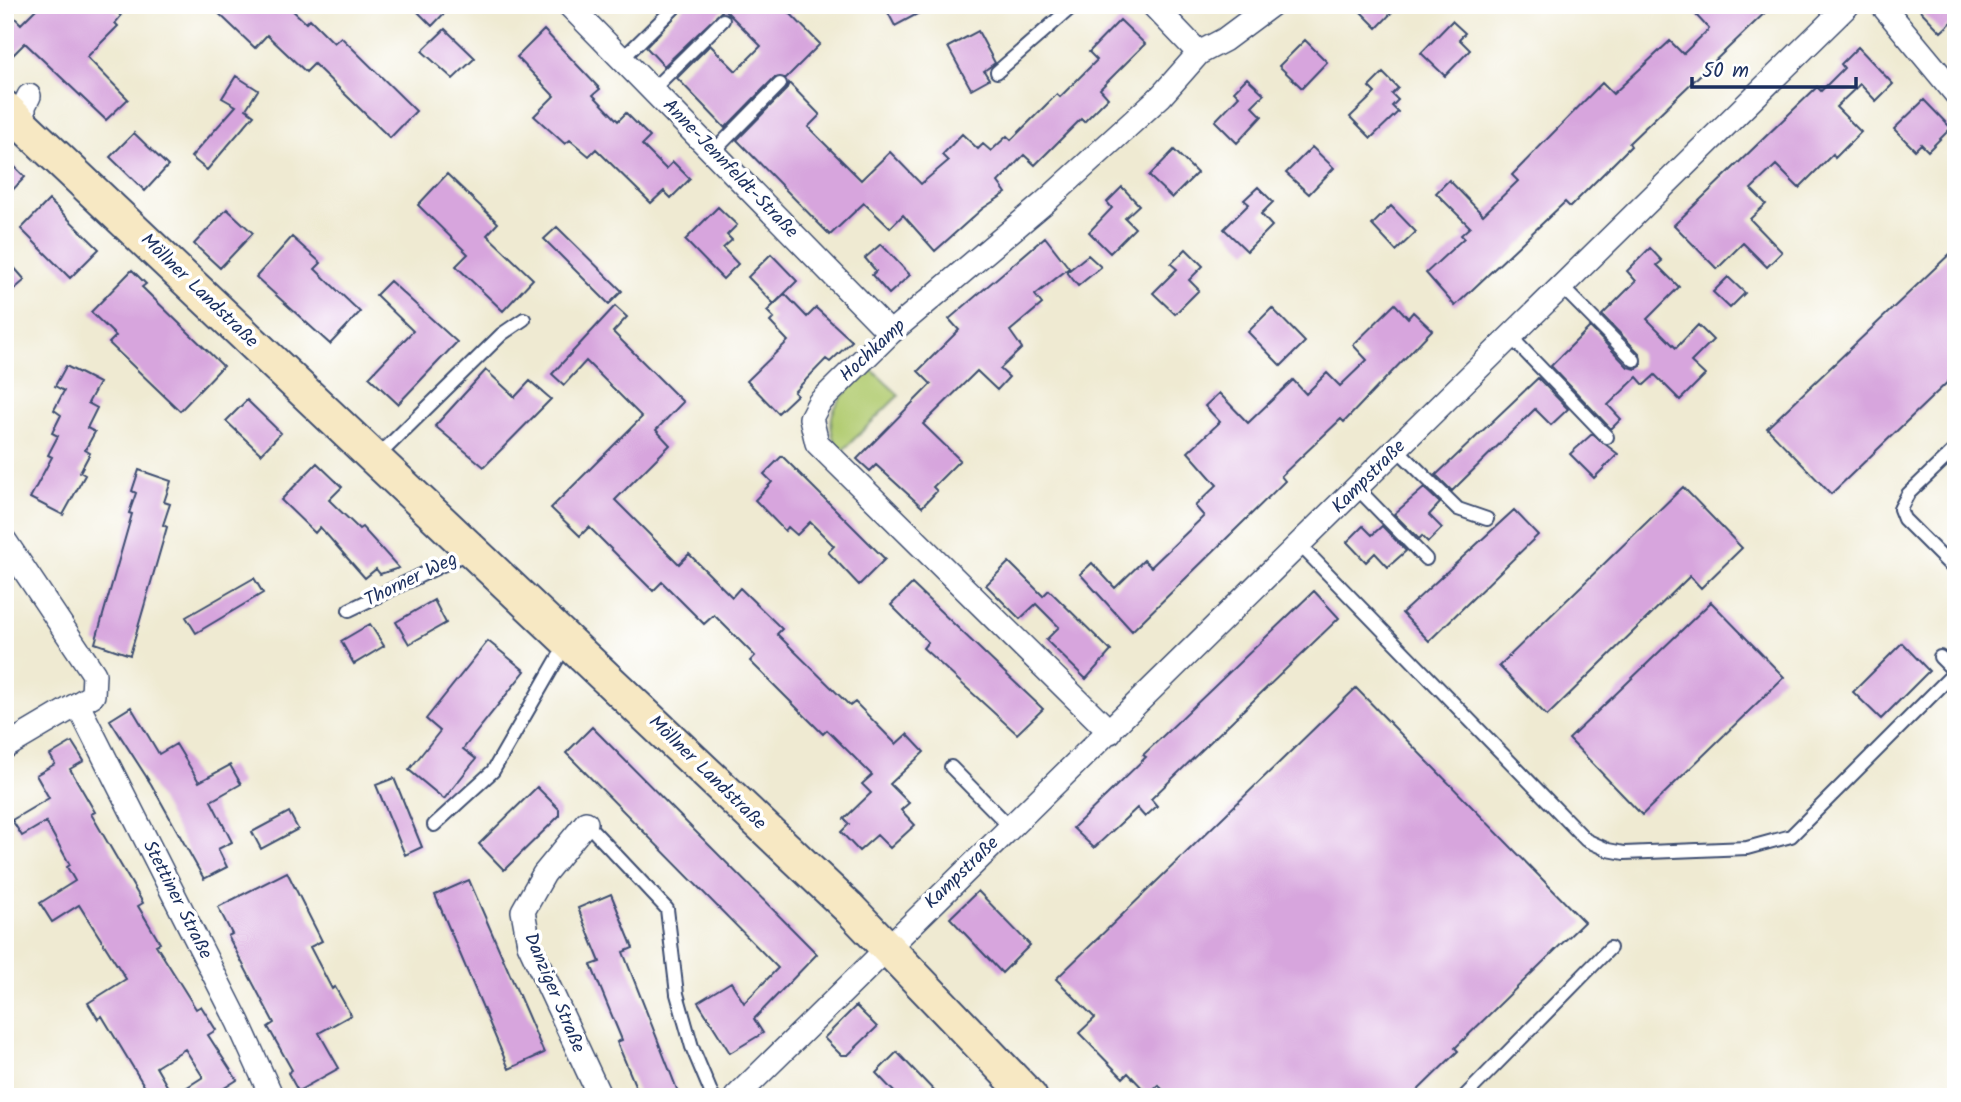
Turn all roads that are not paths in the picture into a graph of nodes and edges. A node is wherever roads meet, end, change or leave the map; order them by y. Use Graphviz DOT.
graph roads {
  1 [pos="569,5"];
  2 [pos="677,5"];
  3 [pos="1074,5"];
  4 [pos="1153,5"];
  5 [pos="1271,5"];
  6 [pos="1848,5"];
  7 [pos="1882,5"];
  8 [pos="723,20"];
  9 [pos="1199,53"];
  10 [pos="622,59"];
  11 [pos="997,72"];
  12 [pos="780,84"];
  13 [pos="652,90"];
  14 [pos="1956,94"];
  15 [pos="19,109"];
  16 [pos="713,152"];
  17 [pos="1562,287"];
  18 [pos="524,319"];
  19 [pos="890,333"];
  20 [pos="1511,337"];
  21 [pos="1634,360"];
  22 [pos="1607,437"];
  23 [pos="1956,448"];
  24 [pos="1397,449"];
  25 [pos="374,459"];
  26 [pos="1357,488"];
  27 [pos="1487,519"];
  28 [pos="5,541"];
  29 [pos="1300,545"];
  30 [pos="472,551"];
  31 [pos="1426,559"];
  32 [pos="1956,571"];
  33 [pos="349,610"];
  34 [pos="568,641"];
  35 [pos="1940,657"];
  36 [pos="86,700"];
  37 [pos="1110,732"];
  38 [pos="5,747"];
  39 [pos="951,767"];
  40 [pos="586,823"];
  41 [pos="434,825"];
  42 [pos="1010,827"];
  43 [pos="886,947"];
  44 [pos="1610,948"];
  45 [pos="272,1097"];
  46 [pos="600,1097"];
  47 [pos="713,1097"];
  48 [pos="736,1097"];
  49 [pos="1030,1097"];
  50 [pos="1464,1097"];
  1 -- 10 [label="street, Anne-Jennfeldt-Straße"];
  2 -- 10 [label="lane"];
  3 -- 11 [label="lane"];
  4 -- 9 [label="street"];
  5 -- 9 [label="street, Hochkamp"];
  6 -- 17 [label="street, Kampstraße"];
  7 -- 14 [label="street"];
  8 -- 13 [label="lane"];
  9 -- 19 [label="street, Hochkamp"];
  10 -- 13 [label="street, Anne-Jennfeldt-Straße"];
  12 -- 16 [label="lane"];
  13 -- 16 [label="street, Anne-Jennfeldt-Straße"];
  15 -- 25 [label="main road, Möllner Landstraße"];
  16 -- 19 [label="street, Anne-Jennfeldt-Straße"];
  17 -- 20 [label="street, Kampstraße"];
  17 -- 21 [label="lane"];
  18 -- 25 [label="lane"];
  19 -- 37 [label="street, Hochkamp"];
  20 -- 22 [label="lane"];
  20 -- 24 [label="street, Kampstraße"];
  23 -- 32 [label="lane"];
  24 -- 26 [label="street, Kampstraße"];
  24 -- 27 [label="lane"];
  25 -- 30 [label="main road, Möllner Landstraße"];
  26 -- 29 [label="street, Kampstraße"];
  26 -- 31 [label="lane"];
  28 -- 36 [label="street, Stettiner Straße"];
  29 -- 35 [label="lane"];
  29 -- 37 [label="street, Kampstraße"];
  30 -- 33 [label="lane, Thorner Weg"];
  30 -- 34 [label="main road, Möllner Landstraße"];
  34 -- 41 [label="lane"];
  34 -- 43 [label="main road, Möllner Landstraße"];
  36 -- 38 [label="street"];
  36 -- 45 [label="street, Stettiner Straße"];
  37 -- 42 [label="street, Kampstraße"];
  39 -- 42 [label="lane"];
  40 -- 46 [label="street, Danziger Straße"];
  40 -- 47 [label="lane"];
  42 -- 43 [label="street, Kampstraße"];
  43 -- 48 [label="street"];
  43 -- 49 [label="main road, Möllner Landstraße"];
  44 -- 50 [label="lane"];
}
